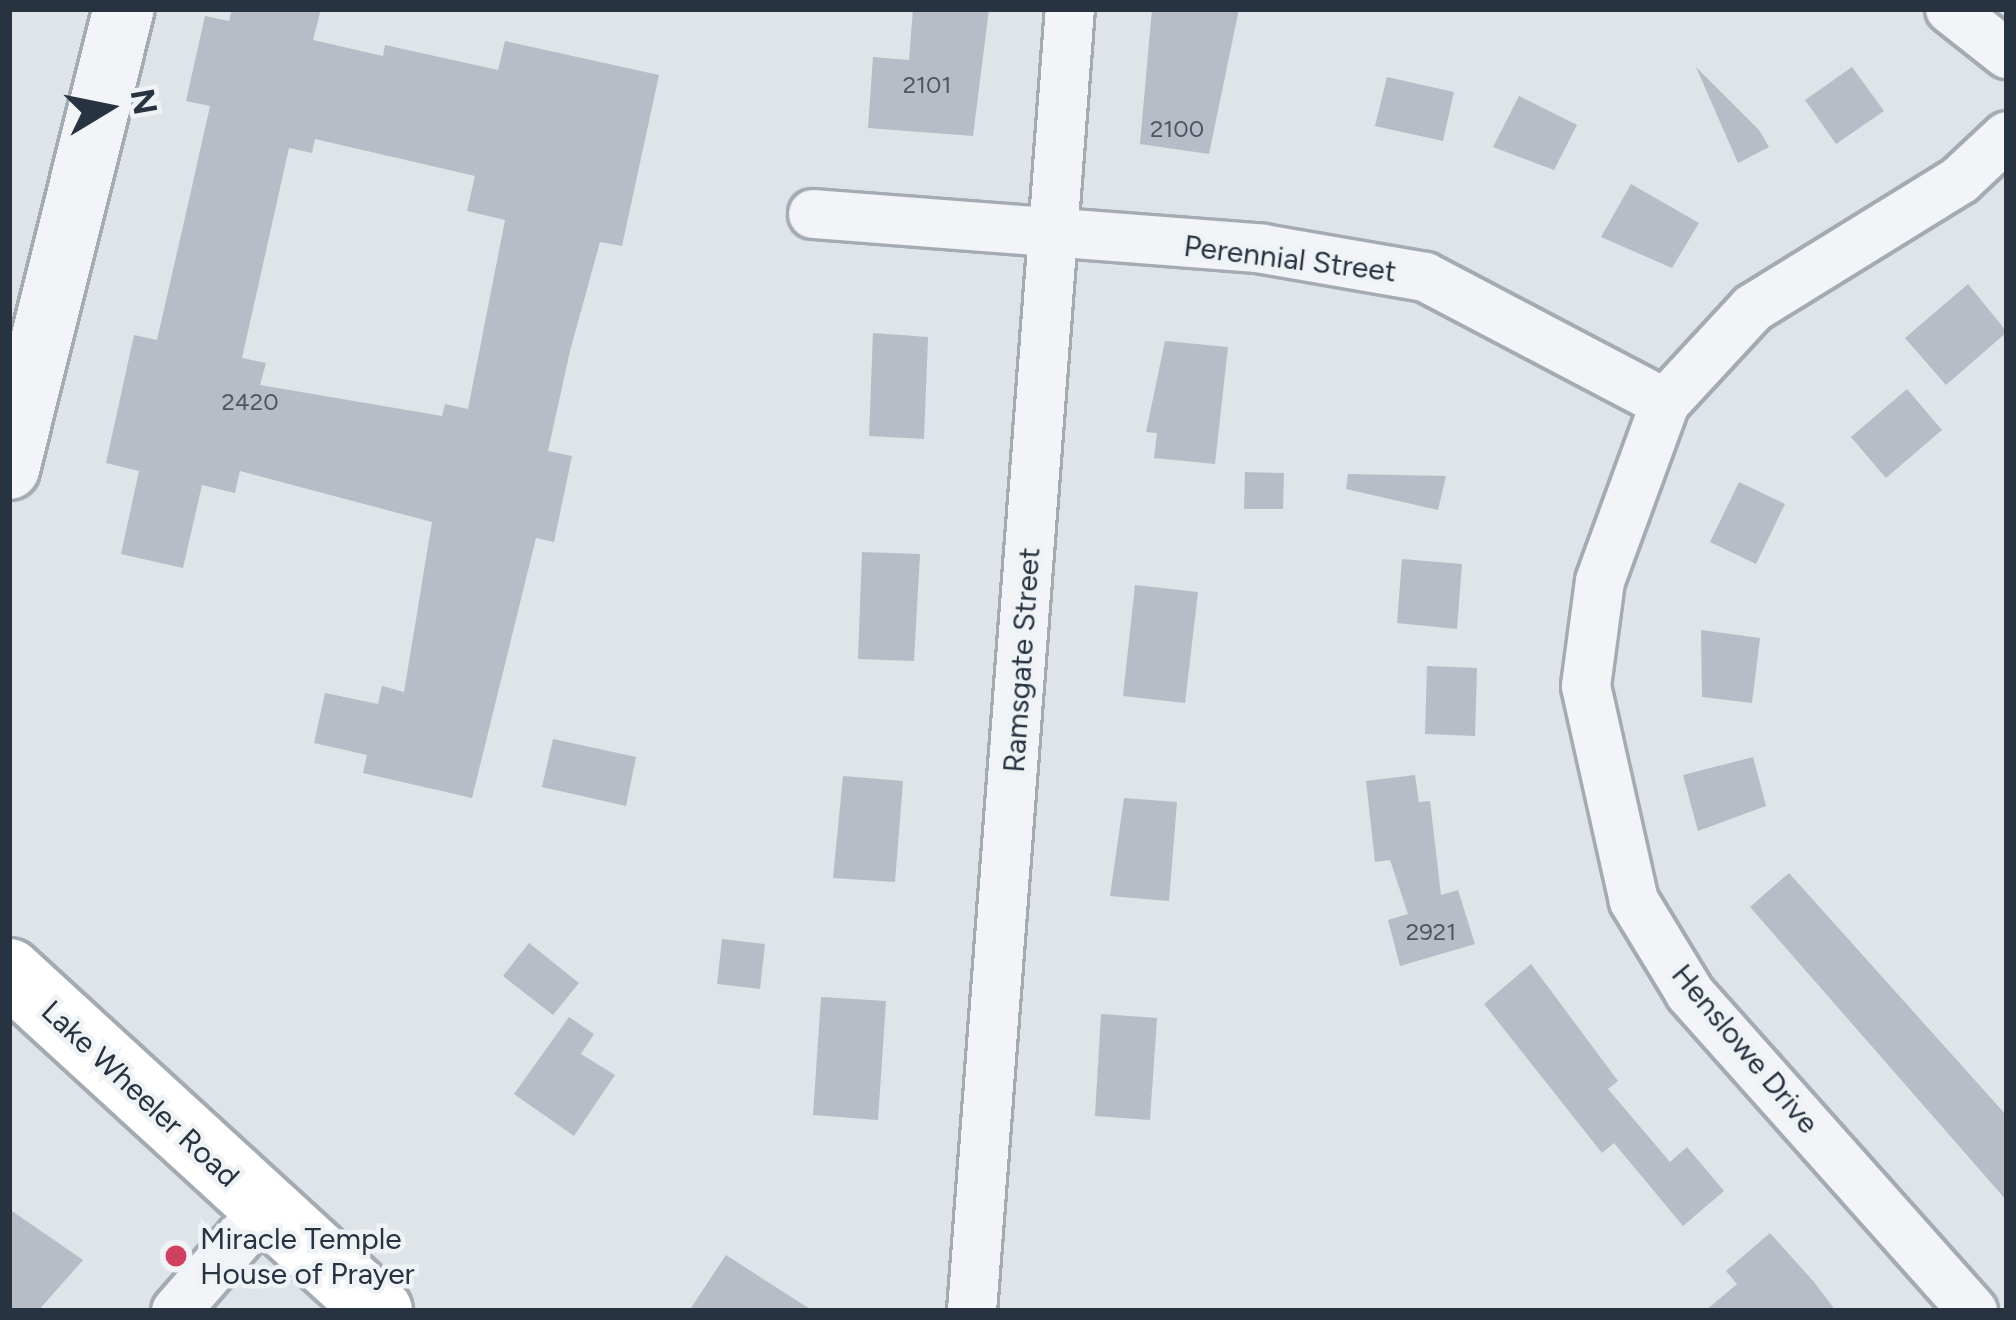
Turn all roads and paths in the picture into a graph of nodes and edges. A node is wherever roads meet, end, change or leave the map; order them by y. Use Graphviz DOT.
graph roads {
  1 [pos="124,9"];
  2 [pos="1070,9"];
  3 [pos="1950,9"];
  4 [pos="2007,54"];
  5 [pos="2007,136"];
  6 [pos="813,214"];
  7 [pos="1054,237"];
  8 [pos="1665,403"];
  9 [pos="9,469"];
  10 [pos="9,972"];
  11 [pos="264,1210"];
  12 [pos="176,1311"];
  13 [pos="379,1311"];
  14 [pos="972,1311"];
  15 [pos="1973,1311"];
  1 -- 9 [label="street"];
  2 -- 7 [label="street, Ramsgate Street"];
  3 -- 4 [label="street"];
  5 -- 8 [label="street, Henslowe Drive"];
  6 -- 7 [label="street, Perennial Street"];
  7 -- 8 [label="street, Perennial Street"];
  7 -- 14 [label="street, Ramsgate Street"];
  8 -- 15 [label="street, Henslowe Drive"];
  10 -- 11 [label="main road, Lake Wheeler Road"];
  11 -- 12 [label="street"];
  11 -- 13 [label="main road, Lake Wheeler Road"];
}
